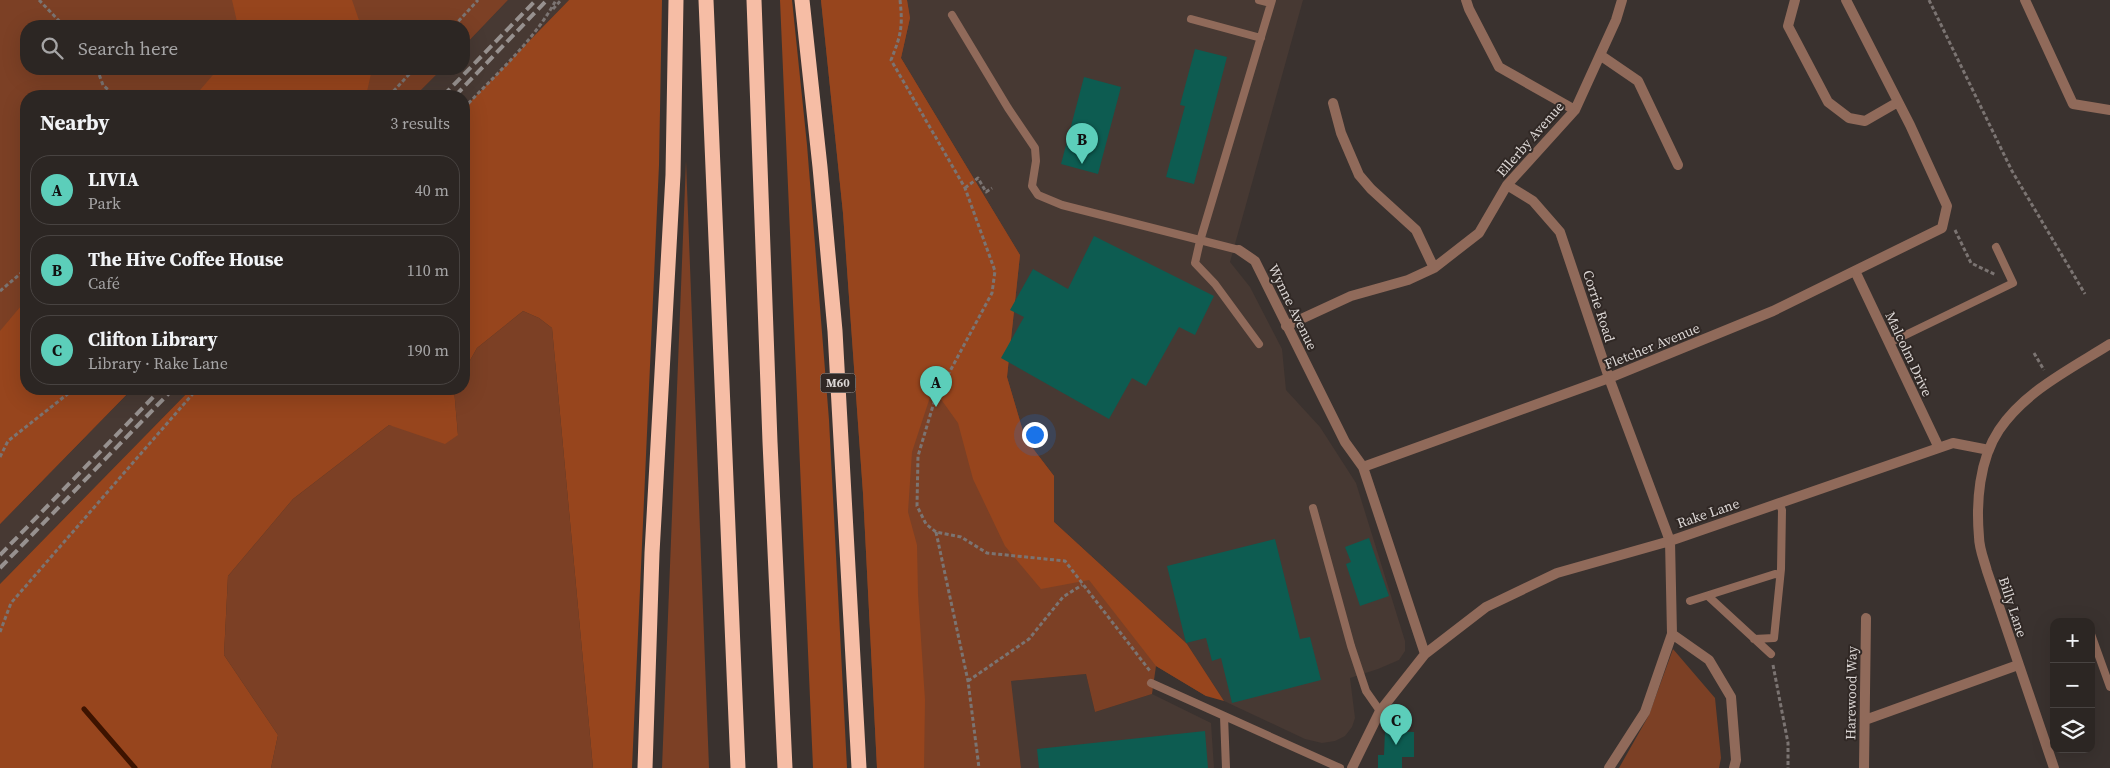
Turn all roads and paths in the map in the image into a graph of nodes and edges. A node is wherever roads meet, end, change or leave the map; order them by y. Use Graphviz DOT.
graph roads {
  1 [pos="39,0"];
  2 [pos="478,0"];
  3 [pos="676,0"];
  4 [pos="706,0"];
  5 [pos="754,0"];
  6 [pos="802,0"];
  7 [pos="900,0"];
  8 [pos="1260,0"];
  9 [pos="1466,0"];
  10 [pos="1622,0"];
  11 [pos="1795,0"];
  12 [pos="1846,0"];
  13 [pos="1929,0"];
  14 [pos="2025,0"];
  15 [pos="559,1"];
  16 [pos="1271,2"];
  17 [pos="952,15"];
  18 [pos="1191,19"];
  19 [pos="58,20"];
  20 [pos="460,20"];
  21 [pos="1261,38"];
  22 [pos="1600,55"];
  23 [pos="99,75"];
  24 [pos="408,75"];
  25 [pos="108,90"];
  26 [pos="395,90"];
  27 [pos="470,102"];
  28 [pos="1898,102"];
  29 [pos="1333,103"];
  30 [pos="1575,110"];
  31 [pos="2110,110"];
  32 [pos="1678,164"];
  33 [pos="1507,185"];
  34 [pos="965,188"];
  35 [pos="992,188"];
  36 [pos="1943,224"];
  37 [pos="1200,241"];
  38 [pos="1996,247"];
  39 [pos="1239,250"];
  40 [pos="1434,268"];
  41 [pos="1855,271"];
  42 [pos="20,274"];
  43 [pos="2013,283"];
  44 [pos="0,291"];
  45 [pos="2085,294"];
  46 [pos="1286,326"];
  47 [pos="1889,343"];
  48 [pos="1259,344"];
  49 [pos="2110,344"];
  50 [pos="2034,353"];
  51 [pos="1609,378"];
  52 [pos="2051,382"];
  53 [pos="67,395"];
  54 [pos="192,395"];
  55 [pos="1939,448"];
  56 [pos="1989,450"];
  57 [pos="0,457"];
  58 [pos="1363,467"];
  59 [pos="1779,503"];
  60 [pos="1313,508"];
  61 [pos="936,532"];
  62 [pos="1670,540"];
  63 [pos="1780,575"];
  64 [pos="1082,585"];
  65 [pos="1708,596"];
  66 [pos="1690,601"];
  67 [pos="1866,618"];
  68 [pos="0,632"];
  69 [pos="1672,634"];
  70 [pos="1774,638"];
  71 [pos="1754,639"];
  72 [pos="2095,645"];
  73 [pos="1425,654"];
  74 [pos="1771,654"];
  75 [pos="2018,665"];
  76 [pos="968,681"];
  77 [pos="1154,684"];
  78 [pos="2110,687"];
  79 [pos="1380,711"];
  80 [pos="1224,716"];
  81 [pos="1865,720"];
  82 [pos="645,768"];
  83 [pos="738,768"];
  84 [pos="785,768"];
  85 [pos="859,768"];
  86 [pos="979,768"];
  87 [pos="1226,768"];
  88 [pos="1340,768"];
  89 [pos="1352,768"];
  90 [pos="1609,768"];
  91 [pos="1734,768"];
  92 [pos="1788,768"];
  93 [pos="1864,768"];
  94 [pos="2054,768"];
  1 -- 19 [label="path"];
  2 -- 20 [label="path"];
  3 -- 82 [label="highway"];
  4 -- 83 [label="highway"];
  5 -- 84 [label="highway"];
  6 -- 85 [label="highway, M60"];
  7 -- 34 [label="path"];
  8 -- 16 [label="lane"];
  9 -- 30 [label="street"];
  10 -- 22 [label="street, Ellerby Avenue"];
  11 -- 28 [label="street"];
  12 -- 28 [label="street"];
  13 -- 45 [label="path"];
  14 -- 31 [label="street"];
  15 -- 27 [label="path"];
  16 -- 21 [label="lane"];
  17 -- 37 [label="lane, Wynne Avenue"];
  18 -- 21 [label="lane"];
  21 -- 37 [label="lane"];
  22 -- 30 [label="street, Ellerby Avenue"];
  22 -- 32 [label="street"];
  23 -- 25 [label="path"];
  24 -- 26 [label="path"];
  28 -- 36 [label="street"];
  29 -- 40 [label="street"];
  30 -- 33 [label="street, Ellerby Avenue"];
  33 -- 40 [label="street, Ellerby Avenue"];
  33 -- 51 [label="street, Corrie Road"];
  34 -- 35 [label="path"];
  34 -- 61 [label="path"];
  36 -- 41 [label="street, Fletcher Avenue"];
  36 -- 43 [label="path"];
  37 -- 39 [label="lane, Wynne Avenue"];
  37 -- 48 [label="lane"];
  38 -- 43 [label="lane"];
  39 -- 46 [label="street, Wynne Avenue"];
  40 -- 46 [label="street, Ellerby Avenue"];
  41 -- 47 [label="street, Malcolm Drive"];
  41 -- 51 [label="street, Fletcher Avenue"];
  42 -- 44 [label="path"];
  43 -- 47 [label="lane"];
  46 -- 58 [label="street, Wynne Avenue"];
  47 -- 55 [label="street, Malcolm Drive"];
  49 -- 52 [label="street"];
  50 -- 52 [label="path"];
  51 -- 58 [label="street, Fletcher Avenue"];
  51 -- 62 [label="street, Corrie Road"];
  52 -- 56 [label="street"];
  53 -- 57 [label="path"];
  54 -- 68 [label="path"];
  55 -- 56 [label="street, Rake Lane"];
  55 -- 59 [label="street, Rake Lane"];
  56 -- 75 [label="street, Billy Lane"];
  58 -- 73 [label="street, Wynne Avenue"];
  59 -- 62 [label="street, Rake Lane"];
  59 -- 63 [label="lane"];
  60 -- 79 [label="lane"];
  61 -- 64 [label="path"];
  61 -- 76 [label="path"];
  62 -- 69 [label="street, Corrie Road"];
  62 -- 73 [label="street, Rake Lane"];
  63 -- 65 [label="lane"];
  63 -- 70 [label="lane"];
  64 -- 76 [label="path"];
  64 -- 77 [label="path"];
  65 -- 66 [label="lane"];
  65 -- 71 [label="lane"];
  67 -- 81 [label="street, Harewood Way"];
  69 -- 90 [label="street"];
  69 -- 91 [label="street"];
  70 -- 71 [label="lane"];
  70 -- 74 [label="lane"];
  71 -- 74 [label="lane"];
  72 -- 78 [label="lane"];
  73 -- 79 [label="street, Rake Lane"];
  74 -- 92 [label="path"];
  75 -- 81 [label="street"];
  75 -- 94 [label="street, Billy Lane"];
  76 -- 86 [label="path"];
  77 -- 80 [label="lane"];
  79 -- 89 [label="street, Rake Lane"];
  80 -- 87 [label="lane"];
  80 -- 88 [label="lane"];
  81 -- 93 [label="street, Harewood Way"];
}
